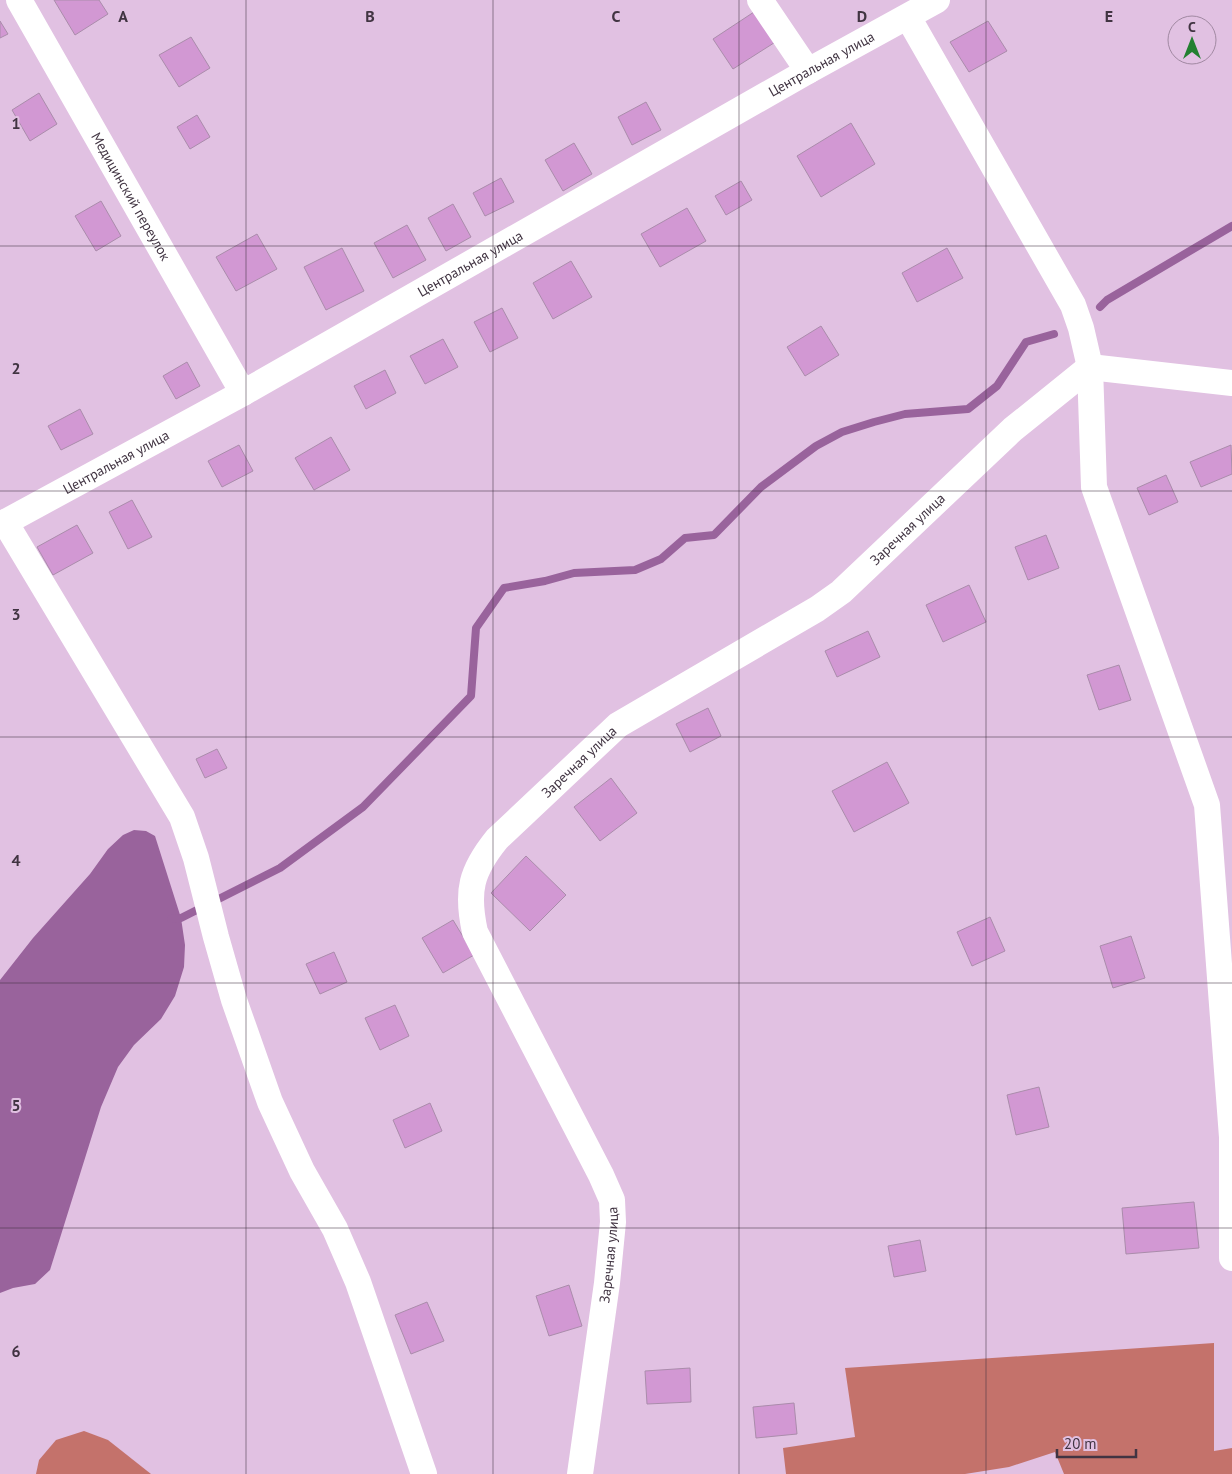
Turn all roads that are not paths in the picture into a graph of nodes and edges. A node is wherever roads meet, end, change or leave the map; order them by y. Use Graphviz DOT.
graph roads {
  1 [pos="19,0"];
  2 [pos="760,0"];
  3 [pos="937,0"];
  4 [pos="908,17"];
  5 [pos="808,71"];
  6 [pos="1090,368"];
  7 [pos="1232,383"];
  8 [pos="243,393"];
  9 [pos="2,523"];
  10 [pos="1232,1258"];
  11 [pos="424,1474"];
  12 [pos="580,1474"];
  1 -- 8 [label="street, Медицинский переулок"];
  2 -- 5 [label="street"];
  3 -- 4 [label="street, Центральная улица"];
  4 -- 5 [label="street, Центральная улица"];
  4 -- 6 [label="street"];
  5 -- 8 [label="street, Центральная улица"];
  6 -- 7 [label="street"];
  6 -- 10 [label="street"];
  6 -- 12 [label="street, Заречная улица"];
  8 -- 9 [label="street, Центральная улица"];
  9 -- 11 [label="street"];
}
